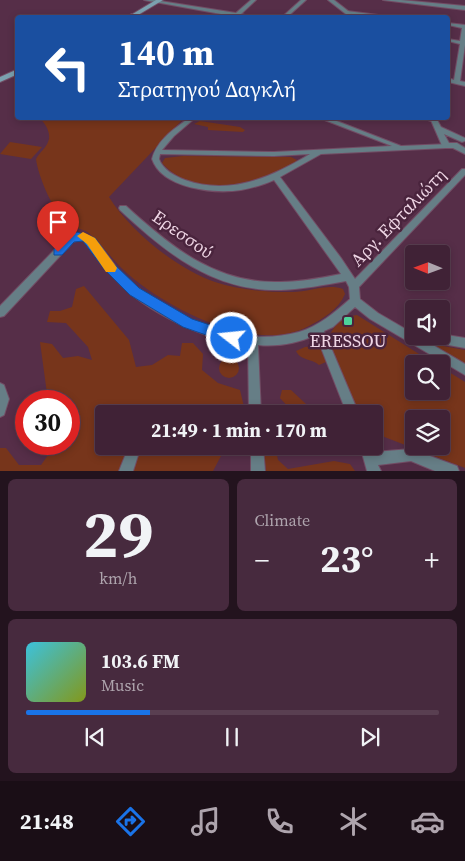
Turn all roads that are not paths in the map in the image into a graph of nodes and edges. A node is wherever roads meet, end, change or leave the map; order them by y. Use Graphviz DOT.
graph roads {
  1 [pos="146,0"];
  2 [pos="198,0"];
  3 [pos="254,0"];
  4 [pos="304,0"];
  5 [pos="331,0"];
  6 [pos="386,0"];
  7 [pos="160,1"];
  8 [pos="193,6"];
  9 [pos="465,8"];
  10 [pos="347,12"];
  11 [pos="238,14"];
  12 [pos="132,15"];
  13 [pos="242,15"];
  14 [pos="286,15"];
  15 [pos="351,15"];
  16 [pos="370,15"];
  17 [pos="450,24"];
  18 [pos="465,27"];
  19 [pos="450,40"];
  20 [pos="463,42"];
  21 [pos="15,72"];
  22 [pos="0,80"];
  23 [pos="450,80"];
  24 [pos="457,82"];
  25 [pos="465,84"];
  26 [pos="190,120"];
  27 [pos="329,120"];
  28 [pos="435,120"];
  29 [pos="440,129"];
  30 [pos="463,140"];
  31 [pos="450,146"];
  32 [pos="401,148"];
  33 [pos="321,151"];
  34 [pos="158,152"];
  35 [pos="465,152"];
  36 [pos="465,171"];
  37 [pos="276,177"];
  38 [pos="123,208"];
  39 [pos="346,277"];
  40 [pos="354,286"];
  41 [pos="355,301"];
  42 [pos="0,313"];
  43 [pos="319,330"];
  44 [pos="399,331"];
  45 [pos="405,332"];
  46 [pos="450,341"];
  47 [pos="252,342"];
  48 [pos="465,343"];
  49 [pos="465,370"];
  50 [pos="0,389"];
  51 [pos="255,405"];
  52 [pos="349,405"];
  53 [pos="0,411"];
  54 [pos="131,455"];
  55 [pos="257,455"];
  56 [pos="370,459"];
  57 [pos="126,471"];
  58 [pos="258,471"];
  59 [pos="452,471"];
  1 -- 7 [label="street"];
  2 -- 8 [label="street"];
  3 -- 11 [label="street"];
  4 -- 14 [label="street"];
  5 -- 10 [label="street"];
  6 -- 9 [label="street"];
  7 -- 8 [label="street"];
  7 -- 12 [label="main road"];
  8 -- 11 [label="street"];
  10 -- 15 [label="street"];
  10 -- 16 [label="street"];
  11 -- 13 [label="street"];
  17 -- 18 [label="street"];
  18 -- 20 [label="street"];
  19 -- 20 [label="street"];
  20 -- 24 [label="street"];
  21 -- 22 [label="main road"];
  23 -- 24 [label="street"];
  24 -- 25 [label="street"];
  26 -- 34 [label="street"];
  27 -- 32 [label="street"];
  28 -- 29 [label="street"];
  29 -- 30 [label="street"];
  29 -- 31 [label="street"];
  30 -- 31 [label="street"];
  31 -- 32 [label="street"];
  31 -- 35 [label="street"];
  32 -- 33 [label="street"];
  33 -- 34 [label="street"];
  33 -- 37 [label="street"];
  34 -- 37 [label="street"];
  36 -- 40 [label="street, Αργ. Εφταλιώτη"];
  37 -- 39 [label="street"];
  38 -- 39 [label="street, Ερεσσού"];
  39 -- 40 [label="street"];
  40 -- 41 [label="street"];
  41 -- 43 [label="street"];
  41 -- 44 [label="street"];
  42 -- 47 [label="street"];
  43 -- 47 [label="street"];
  43 -- 52 [label="street"];
  44 -- 45 [label="street"];
  44 -- 49 [label="street"];
  46 -- 48 [label="street"];
  47 -- 51 [label="street"];
  50 -- 53 [label="street"];
  54 -- 57 [label="street"];
  55 -- 58 [label="street"];
  56 -- 59 [label="street"];
}
